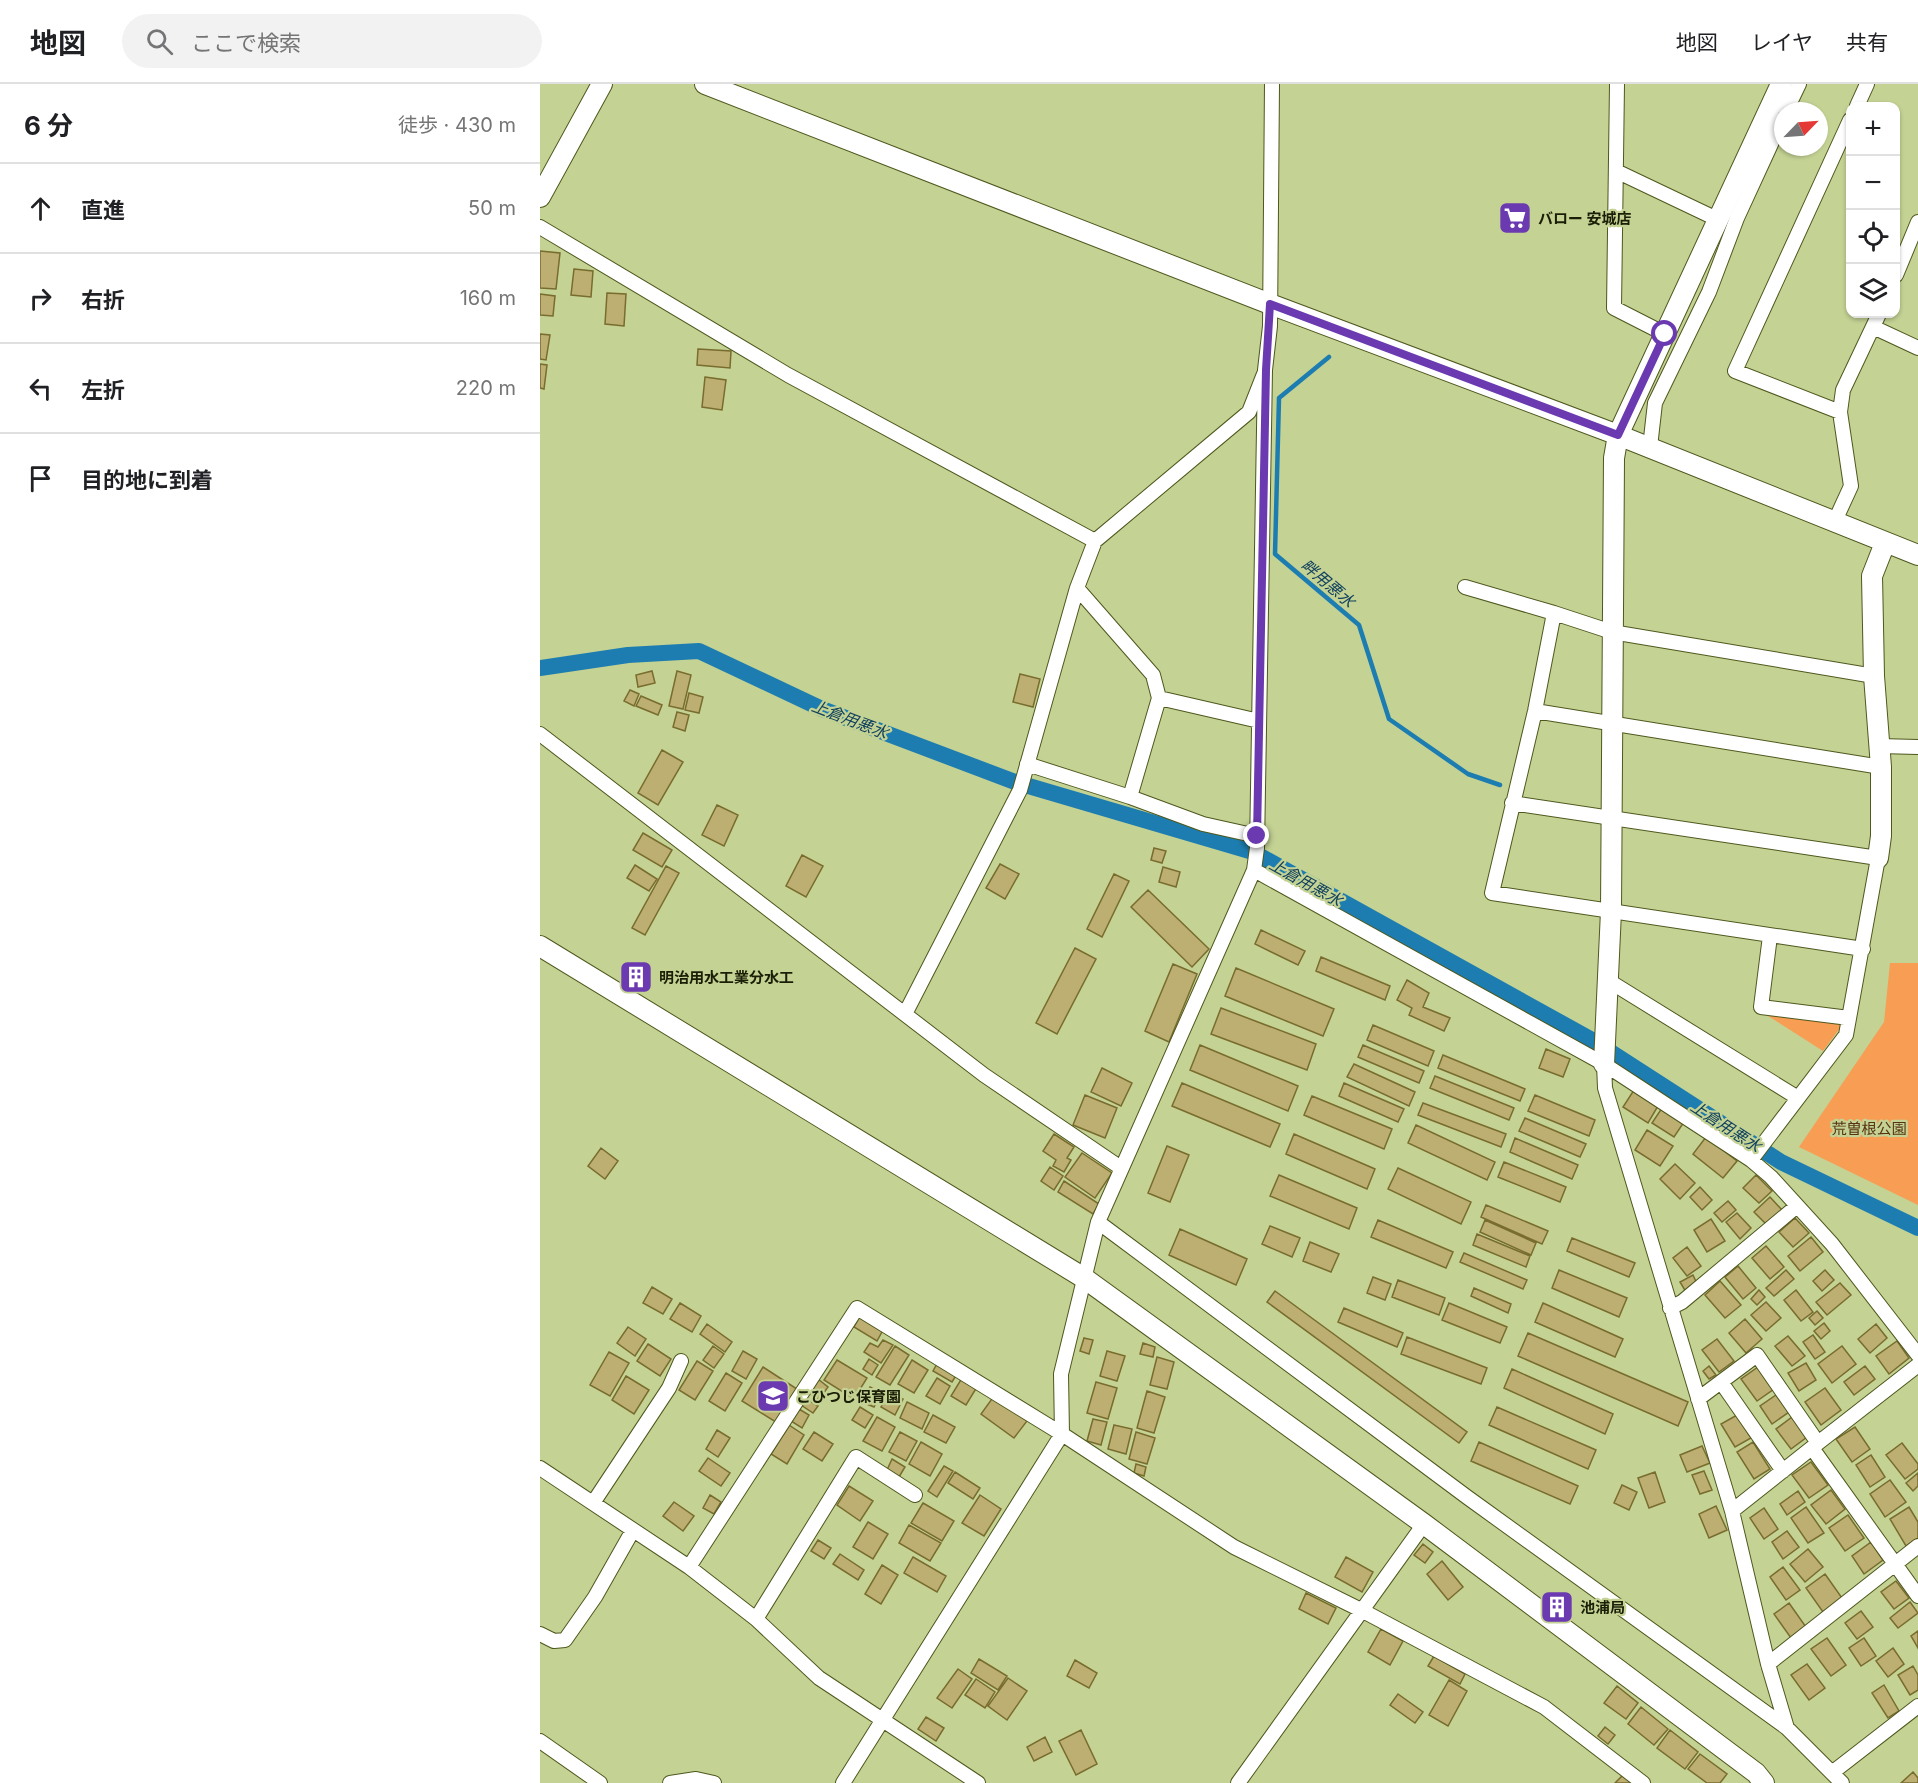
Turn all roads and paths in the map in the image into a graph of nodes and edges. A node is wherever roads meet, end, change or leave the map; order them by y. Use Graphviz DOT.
graph roads {
  1 [pos="602,84"];
  2 [pos="705,84"];
  3 [pos="1272,84"];
  4 [pos="1617,84"];
  5 [pos="1781,84"];
  6 [pos="1799,84"];
  7 [pos="1867,84"];
  8 [pos="1790,102"];
  9 [pos="1859,102"];
  10 [pos="1846,131"];
  11 [pos="1774,138"];
  12 [pos="1616,171"];
  13 [pos="540,197"];
  14 [pos="1719,220"];
  15 [pos="1918,222"];
  16 [pos="540,227"];
  17 [pos="1900,265"];
  18 [pos="1270,304"];
  19 [pos="1877,318"];
  20 [pos="1873,327"];
  21 [pos="1665,334"];
  22 [pos="1918,348"];
  23 [pos="1266,370"];
  24 [pos="1840,412"];
  25 [pos="1618,435"];
  26 [pos="1650,447"];
  27 [pos="1834,523"];
  28 [pos="1095,541"];
  29 [pos="1885,543"];
  30 [pos="1918,555"];
  31 [pos="1465,587"];
  32 [pos="1077,588"];
  33 [pos="1554,613"];
  34 [pos="1612,632"];
  35 [pos="1874,676"];
  36 [pos="1159,698"];
  37 [pos="1535,711"];
  38 [pos="1259,721"];
  39 [pos="1614,724"];
  40 [pos="540,734"];
  41 [pos="1879,746"];
  42 [pos="1918,747"];
  43 [pos="1881,767"];
  44 [pos="1026,769"];
  45 [pos="1130,797"];
  46 [pos="1512,803"];
  47 [pos="1611,819"];
  48 [pos="1257,842"];
  49 [pos="1878,858"];
  50 [pos="1254,870"];
  51 [pos="1611,911"];
  52 [pos="1770,936"];
  53 [pos="540,946"];
  54 [pos="1863,949"];
  55 [pos="1609,981"];
  56 [pos="905,1014"];
  57 [pos="1849,1018"];
  58 [pos="1604,1064"];
  59 [pos="1798,1098"];
  60 [pos="1751,1160"];
  61 [pos="1121,1168"];
  62 [pos="1797,1206"];
  63 [pos="1098,1222"];
  64 [pos="1084,1278"];
  65 [pos="1670,1308"];
  66 [pos="1918,1355"];
  67 [pos="681,1361"];
  68 [pos="1918,1365"];
  69 [pos="1720,1382"];
  70 [pos="1698,1399"];
  71 [pos="1062,1434"];
  72 [pos="1815,1446"];
  73 [pos="540,1468"];
  74 [pos="1783,1471"];
  75 [pos="915,1496"];
  76 [pos="593,1503"];
  77 [pos="1732,1511"];
  78 [pos="1424,1524"];
  79 [pos="633,1530"];
  80 [pos="1918,1546"];
  81 [pos="1896,1565"];
  82 [pos="689,1567"];
  83 [pos="1918,1596"];
  84 [pos="1363,1611"];
  85 [pos="756,1619"];
  86 [pos="540,1634"];
  87 [pos="1768,1664"];
  88 [pos="1918,1706"];
  89 [pos="881,1720"];
  90 [pos="1787,1728"];
  91 [pos="540,1741"];
  92 [pos="1838,1778"];
  93 [pos="600,1783"];
  94 [pos="670,1783"];
  95 [pos="714,1783"];
  96 [pos="843,1783"];
  97 [pos="978,1783"];
  98 [pos="1238,1783"];
  99 [pos="1643,1783"];
  100 [pos="1764,1783"];
  1 -- 13 [label="street"];
  2 -- 18 [label="street"];
  3 -- 18 [label="street"];
  4 -- 12 [label="street"];
  5 -- 14 [label="street"];
  6 -- 8 [label="street"];
  7 -- 9 [label="street"];
  10 -- 24 [label="street"];
  11 -- 26 [label="street"];
  12 -- 14 [label="street"];
  12 -- 21 [label="street"];
  14 -- 21 [label="street"];
  15 -- 17 [label="street"];
  16 -- 28 [label="street"];
  18 -- 23 [label="street"];
  18 -- 25 [label="street"];
  19 -- 20 [label="street"];
  20 -- 22 [label="street"];
  20 -- 24 [label="street"];
  21 -- 25 [label="street"];
  23 -- 28 [label="street"];
  23 -- 38 [label="street"];
  24 -- 27 [label="street"];
  25 -- 26 [label="street"];
  25 -- 34 [label="street"];
  26 -- 27 [label="street"];
  27 -- 29 [label="street"];
  28 -- 32 [label="street"];
  29 -- 30 [label="street"];
  29 -- 35 [label="street"];
  31 -- 33 [label="street"];
  32 -- 36 [label="street"];
  32 -- 44 [label="street"];
  33 -- 34 [label="street"];
  33 -- 37 [label="street"];
  34 -- 35 [label="street"];
  34 -- 39 [label="street"];
  35 -- 41 [label="street"];
  36 -- 38 [label="street"];
  36 -- 45 [label="street"];
  37 -- 39 [label="street"];
  37 -- 46 [label="street"];
  38 -- 48 [label="street"];
  39 -- 43 [label="street"];
  39 -- 47 [label="street"];
  40 -- 56 [label="street"];
  41 -- 42 [label="street"];
  41 -- 43 [label="street"];
  43 -- 49 [label="street"];
  44 -- 45 [label="street"];
  44 -- 56 [label="street"];
  45 -- 48 [label="street"];
  46 -- 47 [label="street"];
  46 -- 51 [label="street"];
  47 -- 49 [label="street"];
  47 -- 51 [label="street"];
  48 -- 50 [label="street"];
  49 -- 54 [label="street"];
  50 -- 58 [label="street"];
  50 -- 61 [label="street"];
  51 -- 52 [label="street"];
  51 -- 55 [label="street"];
  52 -- 54 [label="street"];
  52 -- 57 [label="street"];
  53 -- 64 [label="street"];
  54 -- 57 [label="street"];
  55 -- 58 [label="street"];
  55 -- 59 [label="street"];
  56 -- 61 [label="street"];
  57 -- 59 [label="street"];
  58 -- 60 [label="street"];
  58 -- 65 [label="street"];
  59 -- 60 [label="street"];
  60 -- 62 [label="street"];
  61 -- 63 [label="street"];
  62 -- 65 [label="street"];
  62 -- 66 [label="street"];
  63 -- 64 [label="street"];
  63 -- 90 [label="street"];
  64 -- 71 [label="street"];
  64 -- 78 [label="street"];
  65 -- 70 [label="street"];
  67 -- 76 [label="street"];
  68 -- 72 [label="street"];
  69 -- 70 [label="street"];
  69 -- 72 [label="street"];
  69 -- 74 [label="street"];
  70 -- 77 [label="street"];
  71 -- 82 [label="street"];
  71 -- 84 [label="street"];
  71 -- 89 [label="street"];
  72 -- 74 [label="street"];
  72 -- 81 [label="street"];
  73 -- 76 [label="street"];
  74 -- 77 [label="street"];
  75 -- 85 [label="street"];
  76 -- 79 [label="street"];
  77 -- 87 [label="street"];
  78 -- 84 [label="street"];
  78 -- 100 [label="street"];
  79 -- 82 [label="street"];
  79 -- 86 [label="street"];
  80 -- 81 [label="street"];
  81 -- 83 [label="street"];
  81 -- 87 [label="street"];
  82 -- 85 [label="street"];
  84 -- 98 [label="street"];
  84 -- 99 [label="street"];
  85 -- 89 [label="street"];
  87 -- 90 [label="street"];
  88 -- 92 [label="street"];
  89 -- 96 [label="street"];
  89 -- 97 [label="street"];
  90 -- 92 [label="street"];
  91 -- 93 [label="street"];
  94 -- 95 [label="street"];
}
